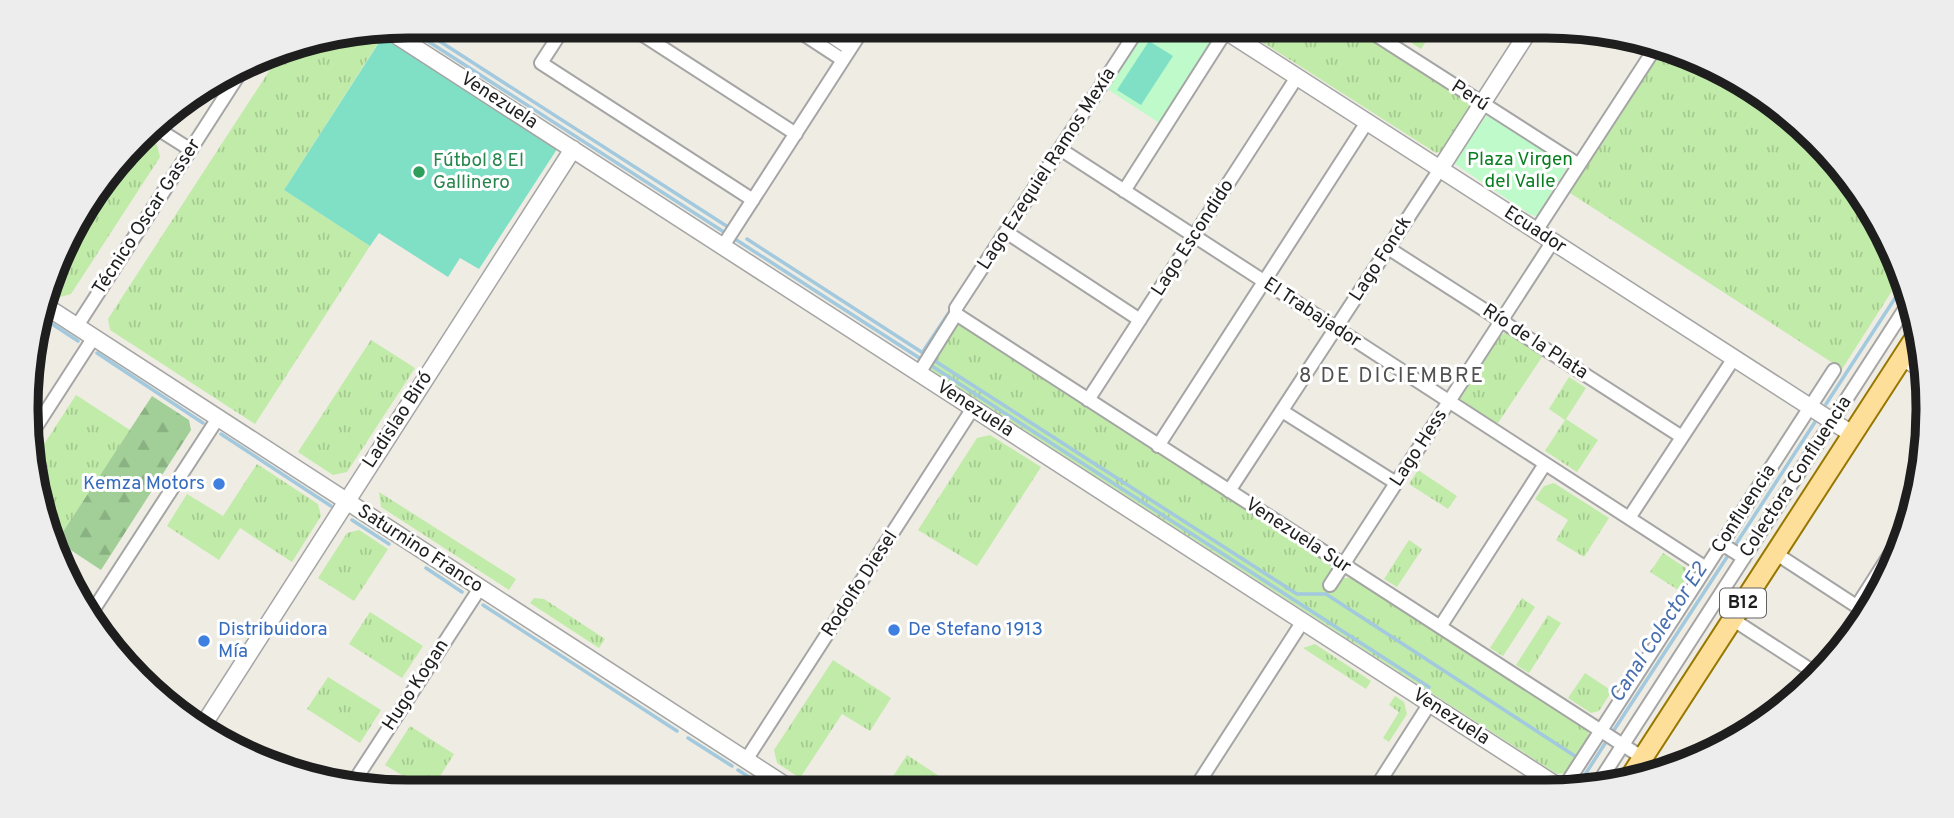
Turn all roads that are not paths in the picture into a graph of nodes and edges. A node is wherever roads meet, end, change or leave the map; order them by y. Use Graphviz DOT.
graph roads {
  1 [pos="401,38"];
  2 [pos="557,38"];
  3 [pos="648,38"];
  4 [pos="815,38"];
  5 [pos="829,38"];
  6 [pos="857,38"];
  7 [pos="1132,38"];
  8 [pos="1217,38"];
  9 [pos="1236,38"];
  10 [pos="1381,38"];
  11 [pos="1523,38"];
  12 [pos="847,54"];
  13 [pos="1651,54"];
  14 [pos="1297,77"];
  15 [pos="234,83"];
  16 [pos="1482,103"];
  17 [pos="1367,122"];
  18 [pos="163,132"];
  19 [pos="796,134"];
  20 [pos="573,149"];
  21 [pos="1059,149"];
  22 [pos="191,150"];
  23 [pos="1579,165"];
  24 [pos="1440,169"];
  25 [pos="1124,191"];
  26 [pos="753,200"];
  27 [pos="1536,231"];
  28 [pos="1006,232"];
  29 [pos="1194,236"];
  30 [pos="1553,241"];
  31 [pos="723,246"];
  32 [pos="1388,248"];
  33 [pos="1264,282"];
  34 [pos="52,310"];
  35 [pos="1903,312"];
  36 [pos="956,313"];
  37 [pos="1140,320"];
  38 [pos="1502,321"];
  39 [pos="78,326"];
  40 [pos="1336,328"];
  41 [pos="94,337"];
  42 [pos="1909,345"];
  43 [pos="1902,357"];
  44 [pos="1734,358"];
  45 [pos="1912,363"];
  46 [pos="1835,370"];
  47 [pos="919,373"];
  48 [pos="1088,400"];
  49 [pos="1449,401"];
  50 [pos="1810,407"];
  51 [pos="973,408"];
  52 [pos="1282,411"];
  53 [pos="218,418"];
  54 [pos="1833,421"];
  55 [pos="39,423"];
  56 [pos="1852,434"];
  57 [pos="1682,437"];
  58 [pos="1158,446"];
  59 [pos="1545,464"];
  60 [pos="1396,483"];
  61 [pos="1229,491"];
  62 [pos="347,501"];
  63 [pos="1629,518"];
  64 [pos="1722,544"];
  65 [pos="1775,553"];
  66 [pos="1744,558"];
  67 [pos="1343,565"];
  68 [pos="1706,568"];
  69 [pos="1330,585"];
  70 [pos="480,587"];
  71 [pos="96,606"];
  72 [pos="1858,607"];
  73 [pos="1732,619"];
  74 [pos="1303,621"];
  75 [pos="1440,627"];
  76 [pos="1809,669"];
  77 [pos="1430,703"];
  78 [pos="207,719"];
  79 [pos="1601,731"];
  80 [pos="1623,745"];
  81 [pos="1643,758"];
  82 [pos="746,760"];
  83 [pos="1636,768"];
  84 [pos="1604,774"];
  85 [pos="357,775"];
  86 [pos="1566,779"];
  87 [pos="777,780"];
  88 [pos="1200,780"];
  89 [pos="1381,780"];
  90 [pos="1548,780"];
  1 -- 20 [label="street, Venezuela"];
  2 -- 26 [label="street"];
  3 -- 19 [label="street"];
  4 -- 12 [label="street"];
  5 -- 12 [label="street"];
  6 -- 12 [label="street"];
  7 -- 21 [label="street, Lago Ezequiel Ramos Mexía"];
  8 -- 25 [label="street"];
  9 -- 14 [label="street, Ecuador"];
  10 -- 16 [label="street, Perú"];
  11 -- 16 [label="street, Lago Fonck"];
  12 -- 19 [label="street"];
  13 -- 23 [label="street"];
  14 -- 17 [label="street, Ecuador"];
  14 -- 29 [label="street, Lago Escondido"];
  15 -- 22 [label="street, Técnico Oscar Gasser"];
  16 -- 23 [label="street, Perú"];
  16 -- 24 [label="street, Lago Fonck"];
  17 -- 24 [label="street, Ecuador"];
  17 -- 33 [label="street"];
  18 -- 22 [label="street"];
  19 -- 26 [label="street"];
  20 -- 31 [label="street, Venezuela"];
  20 -- 62 [label="street, Ladislao Biró"];
  21 -- 25 [label="street, El Trabajador"];
  21 -- 28 [label="street, Lago Ezequiel Ramos Mexía"];
  22 -- 39 [label="street, Técnico Oscar Gasser"];
  23 -- 27 [label="street"];
  24 -- 27 [label="street, Ecuador"];
  24 -- 32 [label="street, Lago Fonck"];
  25 -- 29 [label="street, El Trabajador"];
  26 -- 31 [label="street"];
  27 -- 30 [label="street, Ecuador"];
  28 -- 36 [label="street, Lago Ezequiel Ramos Mexía"];
  28 -- 37 [label="street"];
  29 -- 33 [label="street, El Trabajador"];
  29 -- 37 [label="street, Lago Escondido"];
  30 -- 38 [label="street, Lago Hess"];
  30 -- 44 [label="street, Ecuador"];
  31 -- 47 [label="street, Venezuela"];
  32 -- 38 [label="street, Río de la Plata"];
  32 -- 40 [label="street, Lago Fonck"];
  33 -- 40 [label="street, El Trabajador"];
  33 -- 58 [label="street"];
  34 -- 39 [label="street, Saturnino Franco"];
  35 -- 54 [label="street, Colectora Confluencia"];
  36 -- 47 [label="street, Lago Ezequiel Ramos Mexía"];
  36 -- 48 [label="street, Venezuela Sur"];
  37 -- 48 [label="street, Lago Escondido"];
  38 -- 49 [label="street, Lago Hess"];
  38 -- 57 [label="street, Río de la Plata"];
  39 -- 41 [label="street, Saturnino Franco"];
  40 -- 49 [label="street, El Trabajador"];
  40 -- 52 [label="street, Lago Fonck"];
  41 -- 53 [label="street, Saturnino Franco"];
  41 -- 55 [label="street"];
  42 -- 43 [label="main road, B12"];
  43 -- 45 [label="street"];
  43 -- 56 [label="main road, B12"];
  44 -- 50 [label="street, Ecuador"];
  44 -- 57 [label="street"];
  46 -- 50 [label="street, Confluencia"];
  47 -- 51 [label="street, Venezuela"];
  48 -- 58 [label="street, Venezuela Sur"];
  49 -- 59 [label="street, El Trabajador"];
  49 -- 60 [label="street, Lago Hess"];
  50 -- 54 [label="street, Ecuador"];
  50 -- 64 [label="street, Confluencia"];
  51 -- 74 [label="street, Venezuela"];
  51 -- 82 [label="street, Rodolfo Diesel"];
  52 -- 60 [label="street"];
  52 -- 61 [label="street, Lago Fonck"];
  53 -- 62 [label="street, Saturnino Franco"];
  53 -- 71 [label="street"];
  54 -- 56 [label="street, Ecuador"];
  54 -- 66 [label="street, Colectora Confluencia"];
  56 -- 65 [label="main road, B12"];
  57 -- 63 [label="street"];
  58 -- 61 [label="street, Venezuela Sur"];
  59 -- 63 [label="street, El Trabajador"];
  59 -- 75 [label="street"];
  60 -- 67 [label="street, Lago Hess"];
  61 -- 67 [label="street, Venezuela Sur"];
  62 -- 70 [label="street, Saturnino Franco"];
  62 -- 78 [label="street, Ladislao Biró"];
  63 -- 68 [label="street, El Trabajador"];
  64 -- 66 [label="street"];
  64 -- 68 [label="street, Confluencia"];
  65 -- 72 [label="street"];
  65 -- 73 [label="main road, B12"];
  66 -- 80 [label="street, Colectora Confluencia"];
  67 -- 69 [label="street, Lago Hess"];
  67 -- 75 [label="street, Venezuela Sur"];
  68 -- 79 [label="street, Confluencia"];
  70 -- 82 [label="street, Saturnino Franco"];
  70 -- 85 [label="street, Hugo Kogan"];
  73 -- 76 [label="street"];
  73 -- 81 [label="main road, B12"];
  74 -- 77 [label="street, Venezuela"];
  74 -- 88 [label="street"];
  75 -- 79 [label="street, Venezuela Sur"];
  77 -- 89 [label="street"];
  77 -- 90 [label="street, Venezuela"];
  79 -- 80 [label="street, Venezuela Sur"];
  79 -- 86 [label="street, Confluencia"];
  80 -- 81 [label="street, Venezuela Sur"];
  80 -- 84 [label="street, Colectora Confluencia"];
  81 -- 83 [label="main road, B12"];
  82 -- 87 [label="street, Saturnino Franco"];
}
